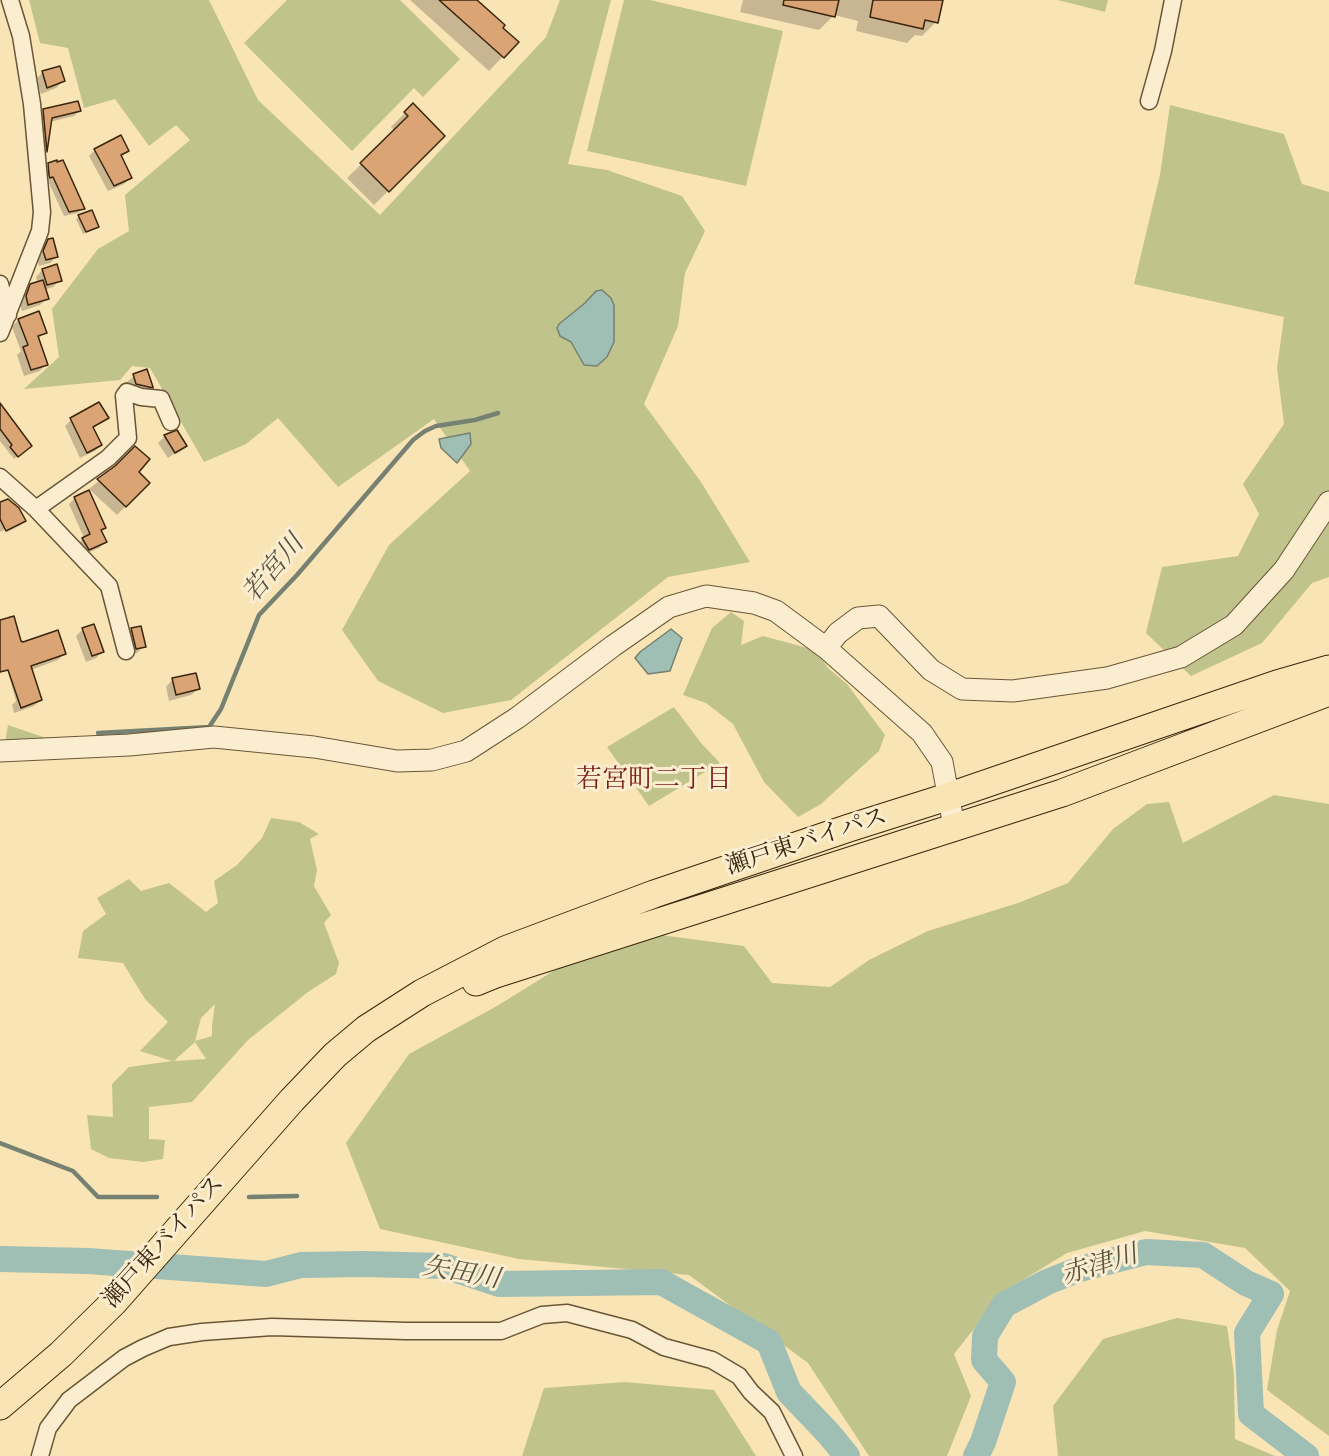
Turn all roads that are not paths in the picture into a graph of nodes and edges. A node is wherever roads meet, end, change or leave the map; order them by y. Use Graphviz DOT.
graph roads {
  1 [pos="10,0"];
  2 [pos="1173,0"];
  3 [pos="1149,101"];
  4 [pos="0,284"];
  5 [pos="8,315"];
  6 [pos="0,333"];
  7 [pos="171,422"];
  8 [pos="0,477"];
  9 [pos="1329,502"];
  10 [pos="36,509"];
  11 [pos="826,648"];
  12 [pos="126,651"];
  13 [pos="1329,669"];
  14 [pos="1329,693"];
  15 [pos="0,751"];
  16 [pos="947,797"];
  17 [pos="954,826"];
  18 [pos="315,1077"];
  19 [pos="2,1402"];
  20 [pos="40,1456"];
  21 [pos="794,1456"];
  1 -- 5 [label="street"];
  2 -- 3 [label="street"];
  4 -- 5 [label="street"];
  5 -- 6 [label="street"];
  7 -- 10 [label="street"];
  8 -- 10 [label="street"];
  9 -- 11 [label="street"];
  10 -- 12 [label="street"];
  11 -- 15 [label="street"];
  11 -- 16 [label="street"];
  13 -- 16 [label="highway, 瀬戸東バイパス"];
  14 -- 17 [label="highway, 瀬戸東バイパス"];
  16 -- 17 [label="street"];
  16 -- 18 [label="highway, 瀬戸東バイパス"];
  17 -- 18 [label="highway, 瀬戸東バイパス"];
  18 -- 19 [label="highway, 瀬戸東バイパス"];
  20 -- 21 [label="street"];
}
